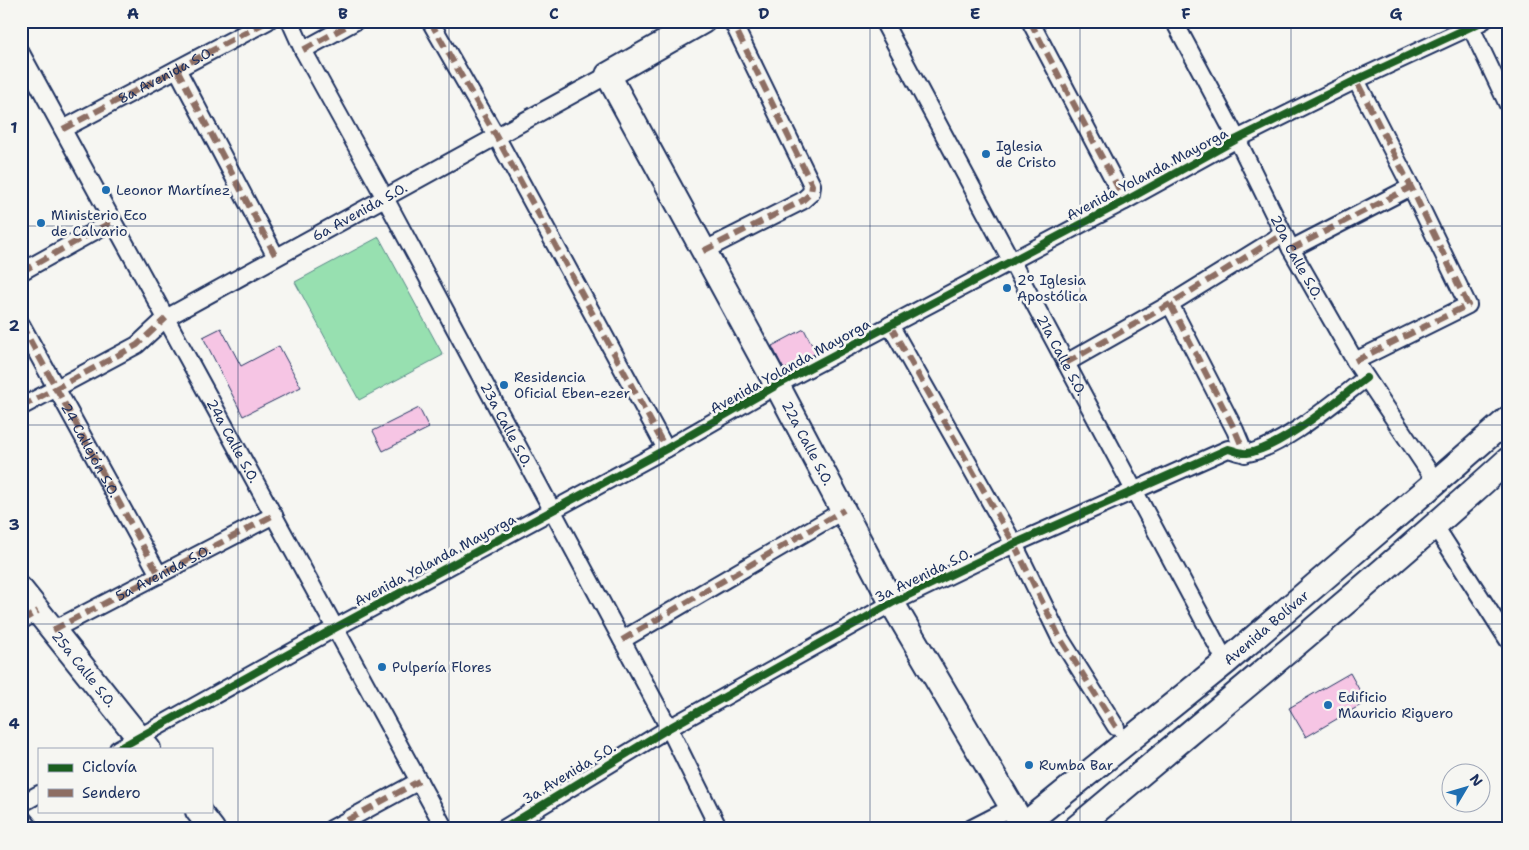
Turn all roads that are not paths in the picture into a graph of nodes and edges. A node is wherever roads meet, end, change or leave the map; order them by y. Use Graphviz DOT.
graph roads {
  1 [pos="268,21"];
  2 [pos="290,21"];
  3 [pos="356,21"];
  4 [pos="430,21"];
  5 [pos="703,21"];
  6 [pos="732,21"];
  7 [pos="883,21"];
  8 [pos="1030,21"];
  9 [pos="1174,21"];
  10 [pos="1474,23"];
  11 [pos="303,50"];
  12 [pos="21,54"];
  13 [pos="177,69"];
  14 [pos="608,75"];
  15 [pos="1356,80"];
  16 [pos="1508,105"];
  17 [pos="63,129"];
  18 [pos="496,136"];
  19 [pos="1237,139"];
  20 [pos="1411,187"];
  21 [pos="385,198"];
  22 [pos="1124,201"];
  23 [pos="113,221"];
  24 [pos="1283,234"];
  25 [pos="1291,249"];
  26 [pos="703,250"];
  27 [pos="276,257"];
  28 [pos="1011,261"];
  29 [pos="21,272"];
  30 [pos="1170,304"];
  31 [pos="166,318"];
  32 [pos="21,324"];
  33 [pos="890,325"];
  34 [pos="1355,361"];
  35 [pos="1066,363"];
  36 [pos="1366,378"];
  37 [pos="777,385"];
  38 [pos="56,388"];
  39 [pos="21,406"];
  40 [pos="1508,419"];
  41 [pos="666,449"];
  42 [pos="1245,454"];
  43 [pos="1508,460"];
  44 [pos="1436,482"];
  45 [pos="1134,491"];
  46 [pos="844,510"];
  47 [pos="552,511"];
  48 [pos="274,515"];
  49 [pos="1435,526"];
  50 [pos="1014,544"];
  51 [pos="159,575"];
  52 [pos="21,590"];
  53 [pos="892,603"];
  54 [pos="30,616"];
  55 [pos="335,628"];
  56 [pos="53,630"];
  57 [pos="622,640"];
  58 [pos="1508,640"];
  59 [pos="1226,662"];
  60 [pos="1116,726"];
  61 [pos="669,728"];
  62 [pos="144,743"];
  63 [pos="122,748"];
  64 [pos="419,781"];
  65 [pos="38,795"];
  66 [pos="21,804"];
  67 [pos="199,812"];
  68 [pos="21,817"];
  69 [pos="1020,823"];
  70 [pos="31,829"];
  71 [pos="212,829"];
  72 [pos="331,829"];
  73 [pos="445,829"];
  74 [pos="503,829"];
  75 [pos="719,829"];
  76 [pos="970,829"];
  77 [pos="1074,829"];
  1 -- 13 [label="street, 8a Avenida S.O."];
  2 -- 11 [label="street, 23a Calle S.O."];
  3 -- 11 [label="street"];
  4 -- 18 [label="street"];
  5 -- 14 [label="main road, 6a Avenida S.O."];
  6 -- 26 [label="street"];
  7 -- 28 [label="street, 21a Calle S.O."];
  8 -- 22 [label="street"];
  9 -- 19 [label="street, 20a Calle S.O."];
  10 -- 15 [label="street, Avenida Yolanda Mayorga"];
  10 -- 16 [label="street"];
  11 -- 21 [label="street, 23a Calle S.O."];
  12 -- 17 [label="street, 24a Calle S.O."];
  13 -- 17 [label="street, 8a Avenida S.O."];
  13 -- 27 [label="street"];
  14 -- 18 [label="street, 6a Avenida S.O."];
  14 -- 26 [label="main road, 22a Calle S.O."];
  15 -- 19 [label="street, Avenida Yolanda Mayorga"];
  15 -- 20 [label="street"];
  17 -- 23 [label="street, 24a Calle S.O."];
  18 -- 21 [label="street, 6a Avenida S.O."];
  18 -- 41 [label="street"];
  19 -- 22 [label="street, Avenida Yolanda Mayorga"];
  19 -- 24 [label="street, 20a Calle S.O."];
  20 -- 25 [label="street"];
  20 -- 34 [label="street"];
  21 -- 27 [label="street, 6a Avenida S.O."];
  21 -- 47 [label="street, 23a Calle S.O."];
  22 -- 28 [label="street, Avenida Yolanda Mayorga"];
  23 -- 29 [label="street"];
  23 -- 31 [label="street, 24a Calle S.O."];
  24 -- 25 [label="street, 20a Calle S.O."];
  24 -- 30 [label="street"];
  25 -- 34 [label="street, 20a Calle S.O."];
  26 -- 37 [label="main road, 22a Calle S.O."];
  27 -- 31 [label="street, 6a Avenida S.O."];
  28 -- 33 [label="street, Avenida Yolanda Mayorga"];
  28 -- 35 [label="street, 21a Calle S.O."];
  30 -- 35 [label="street"];
  30 -- 42 [label="street"];
  31 -- 38 [label="street, 6a Avenida S.O."];
  31 -- 48 [label="street, 24a Calle S.O."];
  32 -- 38 [label="street, 24 Callejón S.O."];
  33 -- 37 [label="street, Avenida Yolanda Mayorga"];
  33 -- 50 [label="street"];
  34 -- 36 [label="street, 20a Calle S.O."];
  35 -- 45 [label="street, 21a Calle S.O."];
  36 -- 42 [label="street, 3a Avenida S.O."];
  36 -- 44 [label="street, 20a Calle S.O."];
  37 -- 41 [label="street, Avenida Yolanda Mayorga"];
  37 -- 46 [label="main road, 22a Calle S.O."];
  38 -- 39 [label="street, 6a Avenida S.O."];
  38 -- 51 [label="street, 24 Callejón S.O."];
  40 -- 44 [label="main road, Avenida Bolívar"];
  41 -- 47 [label="street, Avenida Yolanda Mayorga"];
  42 -- 45 [label="street, 3a Avenida S.O."];
  43 -- 49 [label="main road"];
  44 -- 59 [label="main road, Avenida Bolívar"];
  45 -- 50 [label="street, 3a Avenida S.O."];
  45 -- 59 [label="street, 21a Calle S.O."];
  46 -- 53 [label="main road, 22a Calle S.O."];
  46 -- 57 [label="street"];
  47 -- 55 [label="street, Avenida Yolanda Mayorga"];
  47 -- 57 [label="street, 23a Calle S.O."];
  48 -- 51 [label="street, 5a Avenida S.O."];
  48 -- 55 [label="street, 24a Calle S.O."];
  49 -- 58 [label="street"];
  49 -- 77 [label="main road"];
  50 -- 53 [label="street, 3a Avenida S.O."];
  50 -- 60 [label="street"];
  51 -- 56 [label="street, 5a Avenida S.O."];
  52 -- 54 [label="main road, 25a Calle S.O."];
  53 -- 61 [label="street, 3a Avenida S.O."];
  53 -- 69 [label="main road, 22a Calle S.O."];
  54 -- 56 [label="main road, 25a Calle S.O."];
  55 -- 62 [label="street, Avenida Yolanda Mayorga"];
  55 -- 64 [label="street, 24a Calle S.O."];
  56 -- 62 [label="main road, 25a Calle S.O."];
  57 -- 61 [label="street, 23a Calle S.O."];
  59 -- 69 [label="main road, Avenida Bolívar"];
  61 -- 74 [label="street, 3a Avenida S.O."];
  61 -- 75 [label="street, 23a Calle S.O."];
  62 -- 63 [label="street, Avenida Yolanda Mayorga"];
  64 -- 72 [label="street"];
  64 -- 73 [label="street, 24a Calle S.O."];
  65 -- 66 [label="street"];
  67 -- 71 [label="main road"];
  68 -- 70 [label="street"];
  69 -- 76 [label="street"];
}
